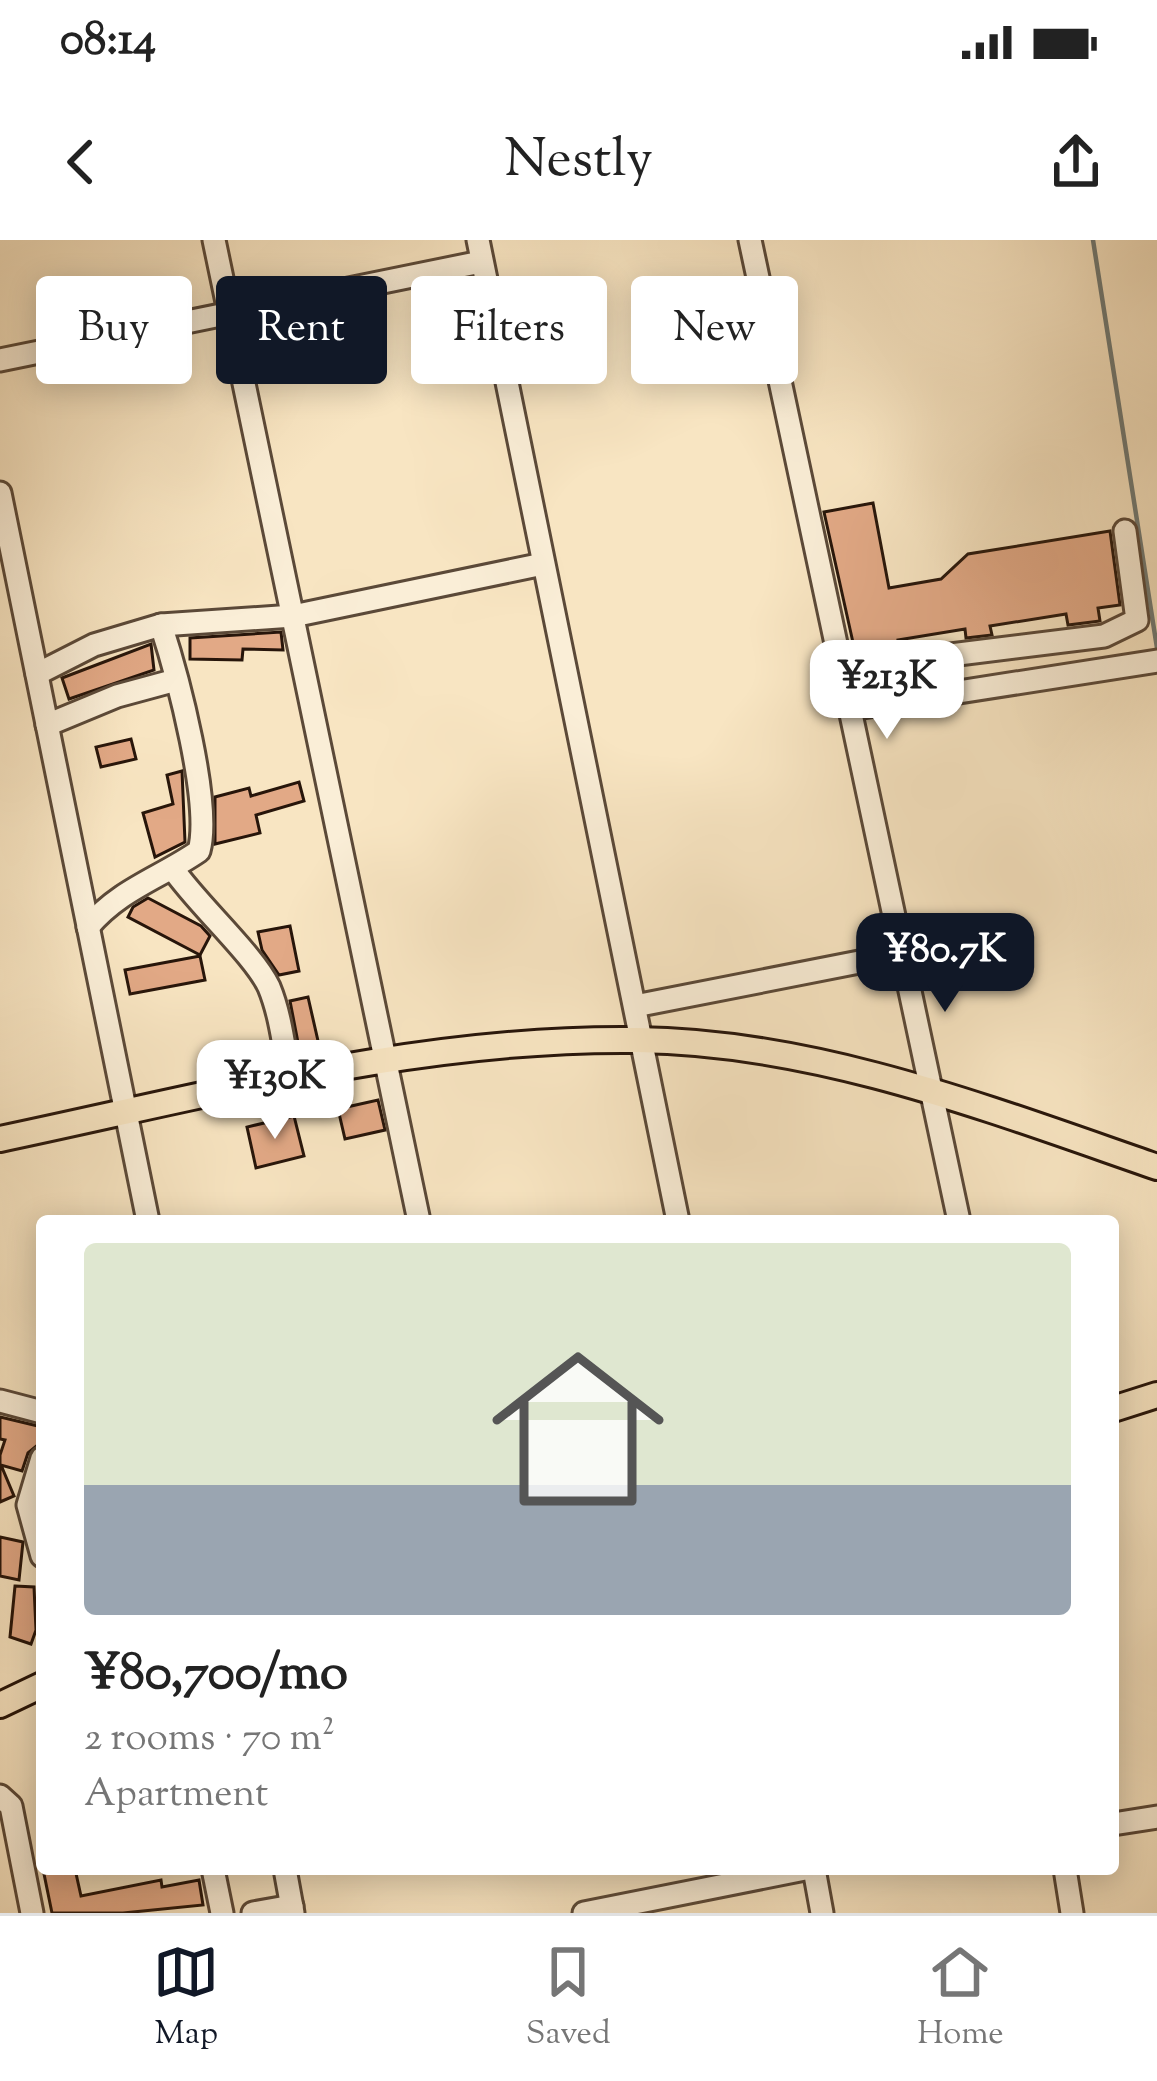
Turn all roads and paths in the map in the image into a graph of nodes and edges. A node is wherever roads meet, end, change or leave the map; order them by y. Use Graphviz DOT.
graph roads {
  1 [pos="214,240"];
  2 [pos="750,240"];
  3 [pos="480,251"];
  4 [pos="222,276"];
  5 [pos="381,276"];
  6 [pos="216,317"];
  7 [pos="0,360"];
  8 [pos="245,384"];
  9 [pos="0,493"];
  10 [pos="1125,531"];
  11 [pos="543,564"];
  12 [pos="293,616"];
  13 [pos="1137,620"];
  14 [pos="161,625"];
  15 [pos="1151,662"];
  16 [pos="37,674"];
  17 [pos="176,680"];
  18 [pos="887,702"];
  19 [pos="850,709"];
  20 [pos="47,725"];
  21 [pos="173,868"];
  22 [pos="88,927"];
  23 [pos="900,954"];
  24 [pos="635,1006"];
  25 [pos="640,1040"];
  26 [pos="386,1060"];
  27 [pos="290,1080"];
  28 [pos="934,1090"];
  29 [pos="126,1112"];
  30 [pos="0,1139"];
  31 [pos="1157,1166"];
  32 [pos="147,1215"];
  33 [pos="418,1215"];
  34 [pos="677,1215"];
  35 [pos="957,1215"];
  36 [pos="1157,1395"];
  37 [pos="0,1401"];
  38 [pos="1119,1407"];
  39 [pos="36,1410"];
  40 [pos="36,1478"];
  41 [pos="36,1534"];
  42 [pos="36,1686"];
  43 [pos="0,1705"];
  44 [pos="0,1796"];
  45 [pos="1157,1817"];
  46 [pos="1119,1823"];
  47 [pos="32,1850"];
  48 [pos="214,1875"];
  49 [pos="286,1875"];
  50 [pos="778,1875"];
  51 [pos="811,1875"];
  52 [pos="1066,1875"];
  53 [pos="293,1910"];
  54 [pos="32,1913"];
  55 [pos="222,1913"];
  56 [pos="253,1913"];
  57 [pos="584,1913"];
  58 [pos="822,1913"];
  59 [pos="1072,1913"];
  1 -- 4 [label="street"];
  2 -- 19 [label="street"];
  3 -- 5 [label="street"];
  3 -- 11 [label="street"];
  6 -- 7 [label="street"];
  8 -- 12 [label="street"];
  9 -- 16 [label="street"];
  10 -- 13 [label="street"];
  11 -- 12 [label="street"];
  11 -- 24 [label="street"];
  12 -- 14 [label="street"];
  12 -- 26 [label="street"];
  13 -- 15 [label="street"];
  13 -- 18 [label="street"];
  14 -- 16 [label="street"];
  14 -- 17 [label="street"];
  15 -- 18 [label="street"];
  16 -- 20 [label="street"];
  17 -- 20 [label="street"];
  17 -- 21 [label="street"];
  18 -- 19 [label="street"];
  19 -- 23 [label="street"];
  20 -- 22 [label="street"];
  21 -- 22 [label="street"];
  21 -- 27 [label="street"];
  22 -- 29 [label="street"];
  23 -- 24 [label="street"];
  23 -- 28 [label="street"];
  24 -- 25 [label="street"];
  25 -- 26 [label="main road"];
  25 -- 28 [label="main road"];
  25 -- 34 [label="street"];
  26 -- 27 [label="main road"];
  26 -- 33 [label="street"];
  27 -- 29 [label="main road"];
  28 -- 31 [label="main road"];
  28 -- 35 [label="street"];
  29 -- 30 [label="main road"];
  29 -- 32 [label="street"];
  36 -- 38 [label="main road"];
  37 -- 39 [label="street"];
  40 -- 41 [label="street"];
  42 -- 43 [label="main road"];
  44 -- 47 [label="street"];
  45 -- 46 [label="street"];
  47 -- 54 [label="street"];
  48 -- 55 [label="street"];
  49 -- 53 [label="street"];
  50 -- 57 [label="street"];
  51 -- 58 [label="street"];
  52 -- 59 [label="street"];
  53 -- 56 [label="street"];
}
